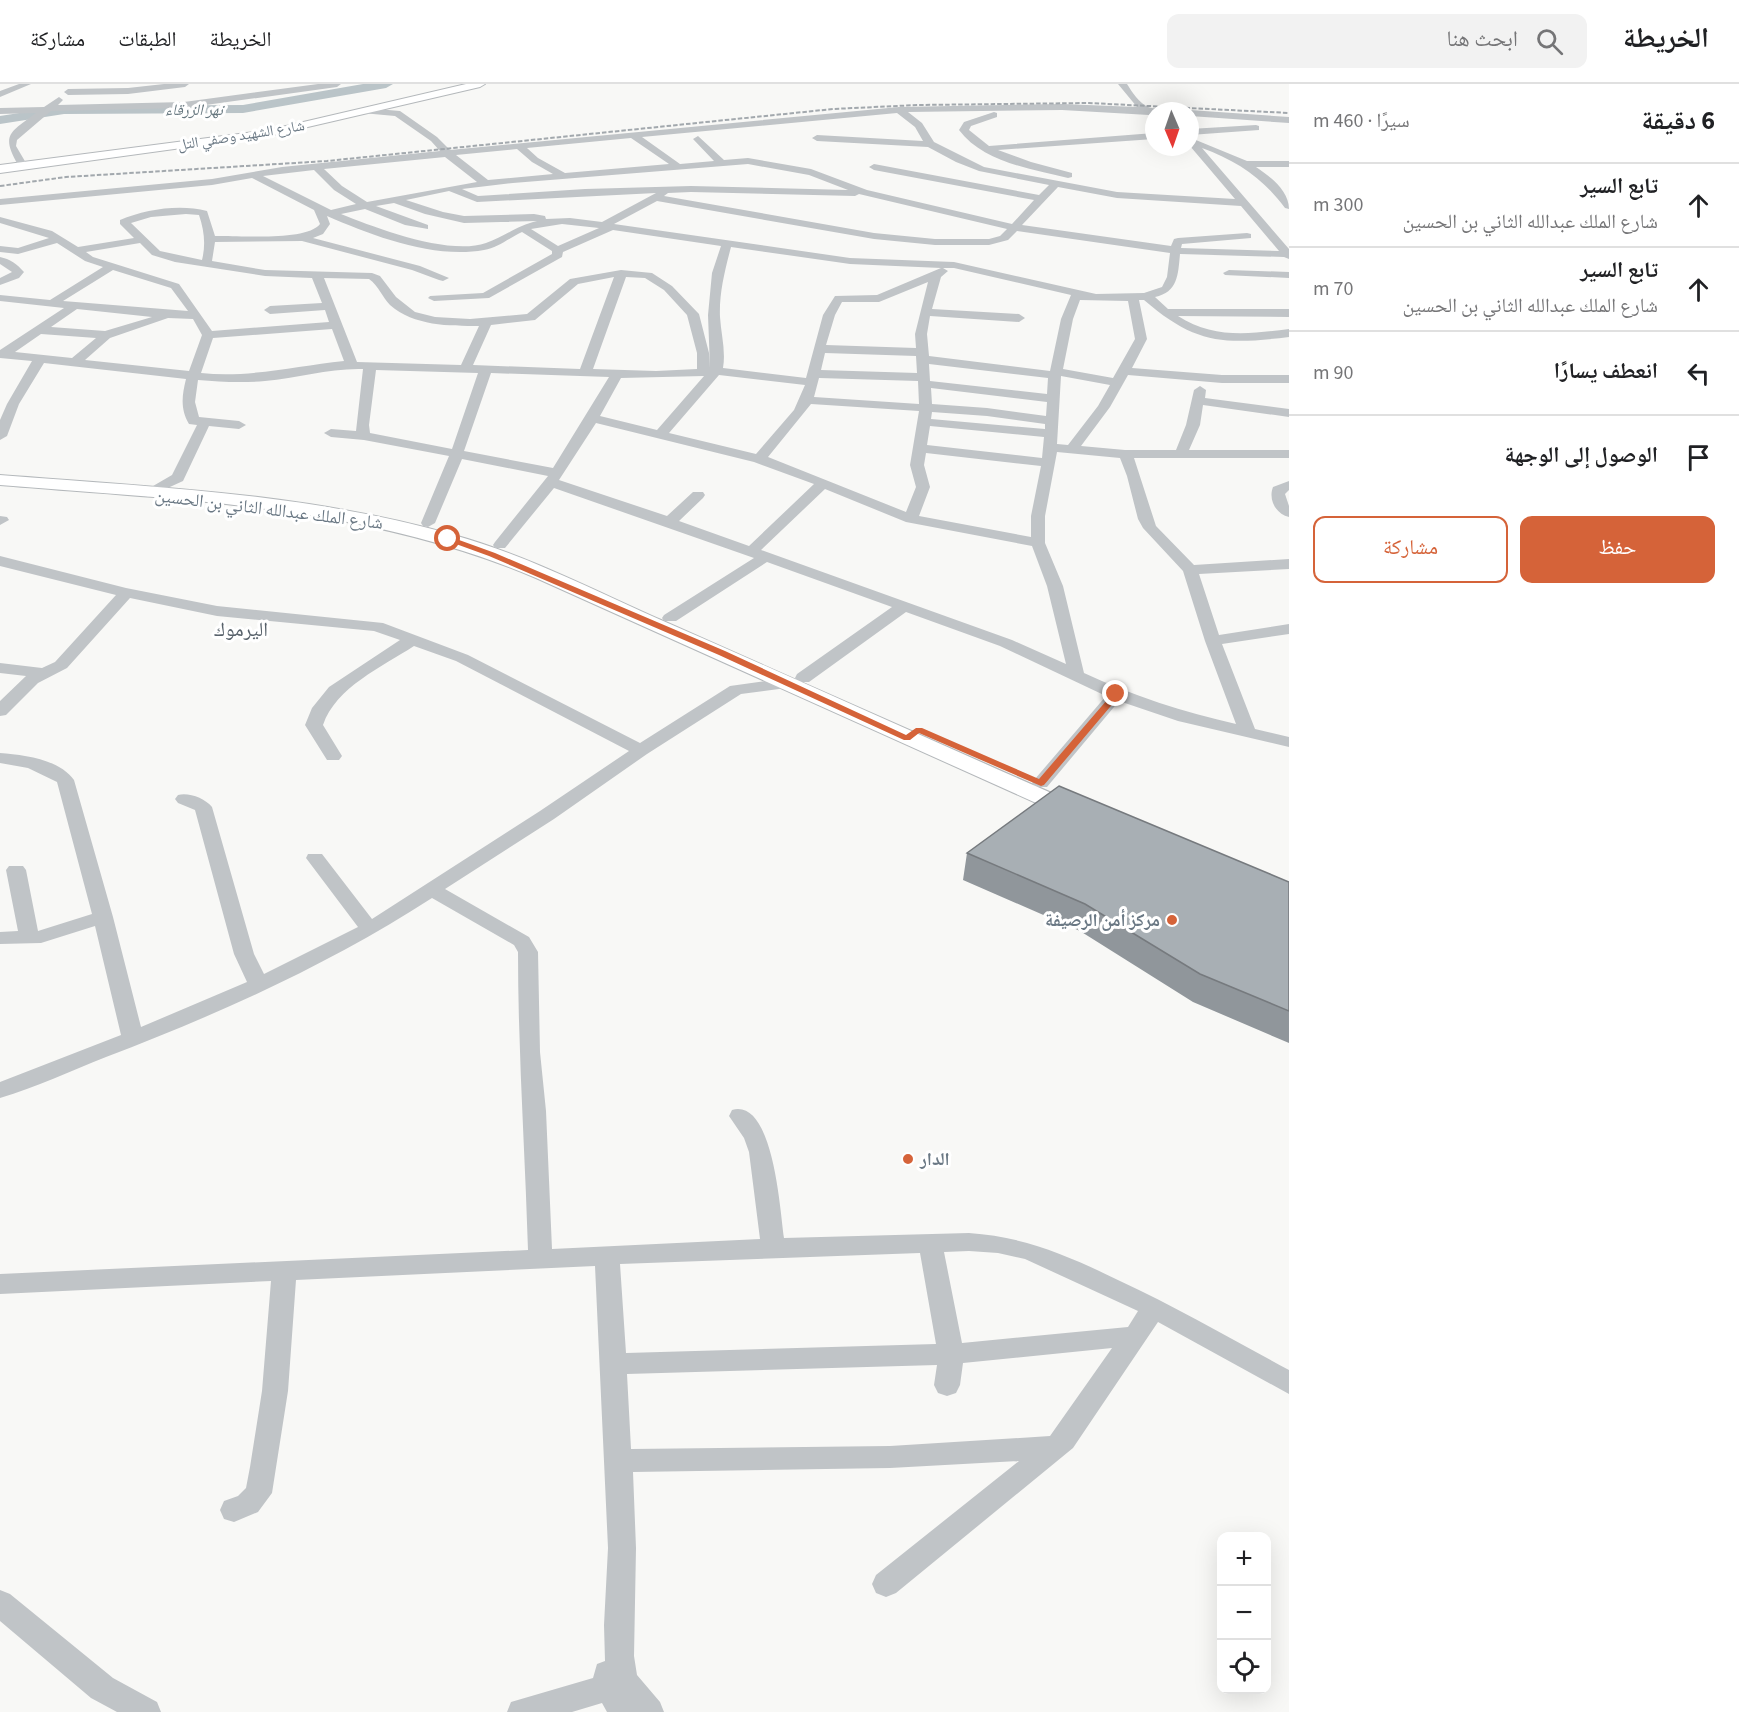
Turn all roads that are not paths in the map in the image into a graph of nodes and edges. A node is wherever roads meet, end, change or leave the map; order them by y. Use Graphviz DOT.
graph roads {
  1 [pos="27,84"];
  2 [pos="76,84"];
  3 [pos="185,84"];
  4 [pos="337,84"];
  5 [pos="480,84"];
  6 [pos="1122,84"];
  7 [pos="169,85"];
  8 [pos="460,86"];
  9 [pos="128,91"];
  10 [pos="68,92"];
  11 [pos="0,93"];
  12 [pos="209,102"];
  13 [pos="396,108"];
  14 [pos="1145,108"];
  15 [pos="1020,109"];
  16 [pos="47,110"];
  17 [pos="899,110"];
  18 [pos="0,111"];
  19 [pos="1145,113"];
  20 [pos="1199,114"];
  21 [pos="818,116"];
  22 [pos="1289,120"];
  23 [pos="313,121"];
  24 [pos="1289,125"];
  25 [pos="1199,131"];
  26 [pos="632,134"];
  27 [pos="1145,137"];
  28 [pos="698,139"];
  29 [pos="902,143"];
  30 [pos="1199,143"];
  31 [pos="930,144"];
  32 [pos="519,147"];
  33 [pos="988,149"];
  34 [pos="1199,149"];
  35 [pos="478,151"];
  36 [pos="1222,152"];
  37 [pos="447,153"];
  38 [pos="1203,153"];
  39 [pos="487,158"];
  40 [pos="883,160"];
  41 [pos="720,162"];
  42 [pos="21,163"];
  43 [pos="1213,164"];
  44 [pos="1249,164"];
  45 [pos="1289,164"];
  46 [pos="676,165"];
  47 [pos="316,166"];
  48 [pos="0,168"];
  49 [pos="864,172"];
  50 [pos="254,175"];
  51 [pos="562,175"];
  52 [pos="855,178"];
  53 [pos="485,183"];
  54 [pos="845,184"];
  55 [pos="1054,185"];
  56 [pos="450,188"];
  57 [pos="665,190"];
  58 [pos="864,192"];
  59 [pos="656,198"];
  60 [pos="1041,198"];
  61 [pos="1174,198"];
  62 [pos="394,199"];
  63 [pos="0,202"];
  64 [pos="1246,203"];
  65 [pos="365,205"];
  66 [pos="1289,206"];
  67 [pos="324,211"];
  68 [pos="0,219"];
  69 [pos="561,220"];
  70 [pos="424,227"];
  71 [pos="606,227"];
  72 [pos="1013,227"];
  73 [pos="522,228"];
  74 [pos="1247,236"];
  75 [pos="59,238"];
  76 [pos="302,238"];
  77 [pos="210,239"];
  78 [pos="141,240"];
  79 [pos="727,244"];
  80 [pos="447,247"];
  81 [pos="0,249"];
  82 [pos="557,250"];
  83 [pos="74,251"];
  84 [pos="1175,251"];
  85 [pos="1289,255"];
  86 [pos="0,260"];
  87 [pos="206,264"];
  88 [pos="112,266"];
  89 [pos="447,270"];
  90 [pos="937,270"];
  91 [pos="316,273"];
  92 [pos="621,273"];
  93 [pos="1229,273"];
  94 [pos="1289,275"];
  95 [pos="0,282"];
  96 [pos="1083,295"];
  97 [pos="1140,297"];
  98 [pos="0,298"];
  99 [pos="426,301"];
  100 [pos="52,303"];
  101 [pos="76,305"];
  102 [pos="328,306"];
  103 [pos="405,309"];
  104 [pos="270,310"];
  105 [pos="925,312"];
  106 [pos="1164,312"];
  107 [pos="1289,313"];
  108 [pos="170,315"];
  109 [pos="195,315"];
  110 [pos="1019,318"];
  111 [pos="487,322"];
  112 [pos="335,325"];
  113 [pos="37,330"];
  114 [pos="1289,333"];
  115 [pos="106,335"];
  116 [pos="208,335"];
  117 [pos="821,349"];
  118 [pos="1,354"];
  119 [pos="922,355"];
  120 [pos="40,359"];
  121 [pos="74,363"];
  122 [pos="352,365"];
  123 [pos="370,365"];
  124 [pos="466,368"];
  125 [pos="486,369"];
  126 [pos="710,372"];
  127 [pos="585,373"];
  128 [pos="1055,373"];
  129 [pos="616,374"];
  130 [pos="195,376"];
  131 [pos="1121,377"];
  132 [pos="813,378"];
  133 [pos="1201,378"];
  134 [pos="1289,379"];
  135 [pos="925,381"];
  136 [pos="1054,399"];
  137 [pos="807,400"];
  138 [pos="1200,401"];
  139 [pos="6,404"];
  140 [pos="1289,414"];
  141 [pos="926,415"];
  142 [pos="592,418"];
  143 [pos="204,424"];
  144 [pos="238,425"];
  145 [pos="331,433"];
  146 [pos="1050,434"];
  147 [pos="0,436"];
  148 [pos="364,436"];
  149 [pos="659,436"];
  150 [pos="919,447"];
  151 [pos="1072,449"];
  152 [pos="1181,453"];
  153 [pos="1125,454"];
  154 [pos="1289,454"];
  155 [pos="456,456"];
  156 [pos="759,459"];
  157 [pos="1049,463"];
  158 [pos="0,472"];
  159 [pos="553,478"];
  160 [pos="0,480"];
  161 [pos="823,483"];
  162 [pos="1289,485"];
  163 [pos="154,489"];
  164 [pos="698,495"];
  165 [pos="1289,513"];
  166 [pos="911,519"];
  167 [pos="669,522"];
  168 [pos="428,523"];
  169 [pos="1038,543"];
  170 [pos="500,545"];
  171 [pos="757,555"];
  172 [pos="0,561"];
  173 [pos="1289,564"];
  174 [pos="1191,570"];
  175 [pos="126,593"];
  176 [pos="903,607"];
  177 [pos="670,618"];
  178 [pos="1289,629"];
  179 [pos="414,639"];
  180 [pos="1213,641"];
  181 [pos="740,662"];
  182 [pos="0,668"];
  183 [pos="45,673"];
  184 [pos="1076,674"];
  185 [pos="795,680"];
  186 [pos="736,690"];
  187 [pos="1116,694"];
  188 [pos="0,711"];
  189 [pos="1248,732"];
  190 [pos="913,734"];
  191 [pos="1289,742"];
  192 [pos="641,750"];
  193 [pos="333,756"];
  194 [pos="0,758"];
  195 [pos="1041,783"];
  196 [pos="184,799"];
  197 [pos="315,858"];
  198 [pos="16,870"];
  199 [pos="432,890"];
  200 [pos="103,917"];
  201 [pos="370,929"];
  202 [pos="0,938"];
  203 [pos="29,938"];
  204 [pos="259,985"];
  205 [pos="133,1039"];
  206 [pos="0,1090"];
  207 [pos="740,1116"];
  208 [pos="930,1242"];
  209 [pos="773,1248"];
  210 [pos="607,1257"];
  211 [pos="540,1259"];
  212 [pos="284,1270"];
  213 [pos="0,1284"];
  214 [pos="1154,1308"];
  215 [pos="1135,1336"];
  216 [pos="951,1354"];
  217 [pos="614,1364"];
  218 [pos="1289,1383"];
  219 [pos="947,1385"];
  220 [pos="1056,1447"];
  221 [pos="619,1461"];
  222 [pos="234,1510"];
  223 [pos="886,1584"];
  224 [pos="0,1603"];
  225 [pos="619,1694"];
  226 [pos="146,1712"];
  227 [pos="522,1712"];
  228 [pos="649,1712"];
  1 -- 11 [label="street"];
  2 -- 10 [label="street"];
  3 -- 7 [label="street"];
  4 -- 12 [label="street"];
  5 -- 8 [label="main road, شارع الشهيد وصفي التل"];
  6 -- 14 [label="street"];
  7 -- 9 [label="street"];
  8 -- 13 [label="main road, شارع الشهيد وصفي التل"];
  8 -- 23 [label="main road, شارع الشهيد وصفي التل"];
  9 -- 10 [label="street"];
  9 -- 12 [label="street"];
  10 -- 16 [label="street"];
  12 -- 16 [label="street"];
  13 -- 23 [label="main road, شارع الشهيد وصفي التل"];
  13 -- 37 [label="street"];
  15 -- 17 [label="street"];
  15 -- 19 [label="street"];
  15 -- 33 [label="street"];
  16 -- 18 [label="street"];
  16 -- 42 [label="street"];
  17 -- 21 [label="street"];
  17 -- 31 [label="street"];
  20 -- 22 [label="street"];
  21 -- 26 [label="street"];
  21 -- 29 [label="street"];
  23 -- 42 [label="main road, شارع الشهيد وصفي التل"];
  23 -- 48 [label="main road, شارع الشهيد وصفي التل"];
  24 -- 25 [label="street"];
  26 -- 32 [label="street"];
  26 -- 46 [label="street"];
  27 -- 33 [label="street"];
  28 -- 41 [label="street"];
  29 -- 31 [label="street"];
  29 -- 40 [label="street"];
  30 -- 36 [label="street"];
  31 -- 55 [label="street"];
  32 -- 35 [label="street"];
  32 -- 51 [label="street"];
  33 -- 61 [label="street"];
  34 -- 38 [label="street"];
  35 -- 37 [label="street"];
  35 -- 39 [label="street"];
  36 -- 38 [label="street"];
  36 -- 44 [label="street"];
  37 -- 47 [label="street"];
  37 -- 53 [label="street"];
  38 -- 43 [label="street"];
  40 -- 49 [label="street"];
  40 -- 60 [label="street"];
  41 -- 46 [label="street"];
  41 -- 54 [label="street"];
  42 -- 48 [label="main road, شارع الشهيد وصفي التل"];
  43 -- 44 [label="street"];
  43 -- 64 [label="street"];
  44 -- 45 [label="street"];
  44 -- 66 [label="street"];
  46 -- 51 [label="street"];
  47 -- 50 [label="street"];
  47 -- 65 [label="street"];
  50 -- 63 [label="street"];
  50 -- 67 [label="street"];
  51 -- 53 [label="street"];
  52 -- 54 [label="street"];
  53 -- 56 [label="street"];
  54 -- 58 [label="street"];
  55 -- 60 [label="street"];
  55 -- 61 [label="street"];
  56 -- 57 [label="street"];
  56 -- 62 [label="street"];
  57 -- 58 [label="street"];
  57 -- 59 [label="street"];
  58 -- 72 [label="street"];
  59 -- 71 [label="street"];
  59 -- 72 [label="street"];
  60 -- 72 [label="street"];
  61 -- 64 [label="street"];
  62 -- 65 [label="street"];
  62 -- 69 [label="street"];
  64 -- 85 [label="street"];
  65 -- 67 [label="street"];
  65 -- 70 [label="street"];
  67 -- 76 [label="street"];
  67 -- 80 [label="street"];
  68 -- 75 [label="street"];
  69 -- 71 [label="street"];
  69 -- 73 [label="street"];
  71 -- 79 [label="street"];
  71 -- 82 [label="street"];
  72 -- 84 [label="street"];
  73 -- 80 [label="street"];
  73 -- 82 [label="street"];
  74 -- 84 [label="street"];
  75 -- 81 [label="street"];
  75 -- 83 [label="street"];
  76 -- 77 [label="street"];
  76 -- 89 [label="street"];
  77 -- 78 [label="street"];
  77 -- 87 [label="street"];
  78 -- 83 [label="street"];
  78 -- 87 [label="street"];
  79 -- 90 [label="street"];
  79 -- 126 [label="street"];
  80 -- 89 [label="street"];
  82 -- 99 [label="street"];
  83 -- 88 [label="street"];
  84 -- 85 [label="street"];
  84 -- 97 [label="street"];
  86 -- 95 [label="street"];
  87 -- 91 [label="street"];
  88 -- 100 [label="street"];
  88 -- 109 [label="street"];
  89 -- 99 [label="street"];
  90 -- 96 [label="street"];
  90 -- 105 [label="street"];
  90 -- 117 [label="street"];
  91 -- 102 [label="street"];
  91 -- 103 [label="street"];
  92 -- 111 [label="street"];
  92 -- 126 [label="street"];
  92 -- 127 [label="street"];
  93 -- 94 [label="street"];
  96 -- 97 [label="street"];
  96 -- 128 [label="street"];
  97 -- 106 [label="street"];
  97 -- 131 [label="street"];
  98 -- 100 [label="street"];
  99 -- 103 [label="street"];
  100 -- 101 [label="street"];
  101 -- 108 [label="street"];
  101 -- 113 [label="street"];
  102 -- 104 [label="street"];
  102 -- 112 [label="street"];
  103 -- 111 [label="street"];
  105 -- 110 [label="street"];
  105 -- 119 [label="street"];
  106 -- 107 [label="street"];
  106 -- 114 [label="street"];
  108 -- 109 [label="street"];
  108 -- 115 [label="street"];
  109 -- 116 [label="street"];
  111 -- 124 [label="street"];
  112 -- 116 [label="street"];
  112 -- 122 [label="street"];
  113 -- 115 [label="street"];
  113 -- 118 [label="street"];
  115 -- 121 [label="street"];
  116 -- 130 [label="street"];
  117 -- 119 [label="street"];
  117 -- 132 [label="street"];
  118 -- 120 [label="street"];
  119 -- 128 [label="street"];
  119 -- 135 [label="street"];
  120 -- 121 [label="street"];
  120 -- 139 [label="street"];
  121 -- 130 [label="street"];
  122 -- 123 [label="street"];
  122 -- 130 [label="street"];
  123 -- 124 [label="street"];
  123 -- 148 [label="street"];
  124 -- 125 [label="street"];
  125 -- 127 [label="street"];
  125 -- 155 [label="street"];
  126 -- 129 [label="street"];
  126 -- 132 [label="street"];
  126 -- 149 [label="street"];
  127 -- 129 [label="street"];
  128 -- 131 [label="street"];
  128 -- 136 [label="street"];
  129 -- 142 [label="street"];
  130 -- 143 [label="street"];
  131 -- 133 [label="street"];
  131 -- 151 [label="street"];
  132 -- 135 [label="street"];
  132 -- 137 [label="street"];
  133 -- 134 [label="street"];
  133 -- 138 [label="street"];
  135 -- 136 [label="street"];
  135 -- 141 [label="street"];
  136 -- 146 [label="street"];
  137 -- 141 [label="street"];
  137 -- 156 [label="street"];
  138 -- 140 [label="street"];
  138 -- 152 [label="street"];
  139 -- 147 [label="street"];
  141 -- 146 [label="street"];
  141 -- 150 [label="street"];
  142 -- 149 [label="street"];
  142 -- 159 [label="street"];
  143 -- 144 [label="street"];
  143 -- 163 [label="street"];
  145 -- 148 [label="street"];
  146 -- 151 [label="street"];
  146 -- 157 [label="street"];
  148 -- 155 [label="street"];
  149 -- 156 [label="street"];
  150 -- 157 [label="street"];
  150 -- 166 [label="street"];
  151 -- 153 [label="street"];
  152 -- 153 [label="street"];
  152 -- 154 [label="street"];
  153 -- 174 [label="street"];
  155 -- 159 [label="street"];
  155 -- 168 [label="street"];
  156 -- 161 [label="street"];
  157 -- 169 [label="street"];
  158 -- 163 [label="main road, شارع الملك عبدالله الثاني بن الحسين"];
  159 -- 167 [label="street"];
  159 -- 170 [label="street"];
  160 -- 163 [label="main road, شارع الملك عبدالله الثاني بن الحسين"];
  161 -- 166 [label="street"];
  161 -- 171 [label="street"];
  162 -- 165 [label="street"];
  163 -- 168 [label="main road, شارع الملك عبدالله الثاني بن الحسين"];
  163 -- 181 [label="main road, شارع الملك عبدالله الثاني بن الحسين"];
  164 -- 167 [label="street"];
  166 -- 169 [label="street"];
  167 -- 171 [label="street"];
  168 -- 170 [label="main road, شارع الملك عبدالله الثاني بن الحسين"];
  169 -- 184 [label="street"];
  170 -- 177 [label="main road, شارع الملك عبدالله الثاني بن الحسين"];
  171 -- 176 [label="street"];
  171 -- 177 [label="street"];
  172 -- 175 [label="street"];
  173 -- 174 [label="street"];
  174 -- 180 [label="street"];
  175 -- 179 [label="street"];
  175 -- 183 [label="street"];
  176 -- 184 [label="street"];
  176 -- 185 [label="street"];
  177 -- 185 [label="main road, شارع الملك عبدالله الثاني بن الحسين"];
  178 -- 180 [label="street"];
  179 -- 192 [label="street"];
  179 -- 193 [label="street"];
  180 -- 189 [label="street"];
  181 -- 185 [label="main road, شارع الملك عبدالله الثاني بن الحسين"];
  181 -- 186 [label="street"];
  182 -- 183 [label="street"];
  183 -- 188 [label="street"];
  184 -- 187 [label="street"];
  185 -- 186 [label="street"];
  185 -- 190 [label="main road, شارع الملك عبدالله الثاني بن الحسين"];
  186 -- 192 [label="street"];
  187 -- 189 [label="street"];
  187 -- 195 [label="street"];
  189 -- 191 [label="street"];
  190 -- 195 [label="main road, شارع الملك عبدالله الثاني بن الحسين"];
  190 -- 195 [label="main road, شارع الملك عبدالله الثاني بن الحسين"];
  192 -- 199 [label="street"];
  194 -- 200 [label="street"];
  196 -- 204 [label="street"];
  197 -- 201 [label="street"];
  198 -- 203 [label="street"];
  199 -- 201 [label="street"];
  199 -- 211 [label="street"];
  200 -- 203 [label="street"];
  200 -- 205 [label="street"];
  201 -- 204 [label="street"];
  202 -- 203 [label="street"];
  204 -- 205 [label="street"];
  205 -- 206 [label="street"];
  207 -- 209 [label="street"];
  208 -- 209 [label="street"];
  208 -- 214 [label="street"];
  208 -- 216 [label="street"];
  209 -- 210 [label="street"];
  210 -- 211 [label="street"];
  210 -- 217 [label="street"];
  211 -- 212 [label="street"];
  212 -- 213 [label="street"];
  212 -- 222 [label="street"];
  214 -- 215 [label="street"];
  214 -- 218 [label="street"];
  215 -- 216 [label="street"];
  215 -- 220 [label="street"];
  216 -- 217 [label="street"];
  216 -- 219 [label="street"];
  217 -- 221 [label="street"];
  220 -- 221 [label="street"];
  220 -- 223 [label="street"];
  221 -- 225 [label="street"];
  224 -- 226 [label="street"];
  225 -- 227 [label="street"];
  225 -- 228 [label="street"];
}
